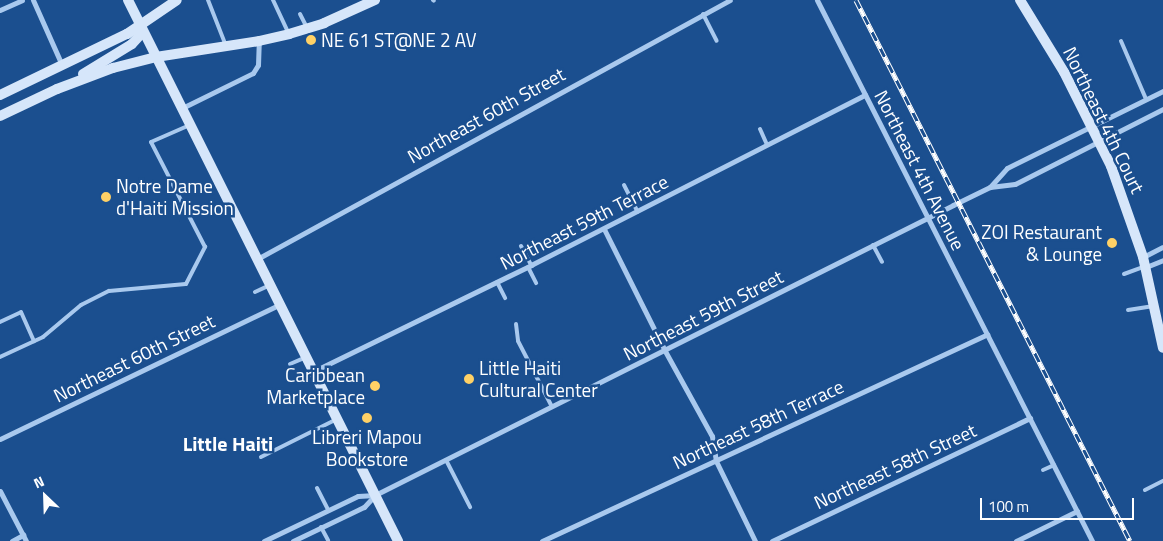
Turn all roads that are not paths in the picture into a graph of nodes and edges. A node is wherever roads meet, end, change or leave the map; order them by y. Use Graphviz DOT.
graph roads {
  1 [pos="22,0"];
  2 [pos="33,0"];
  3 [pos="128,0"];
  4 [pos="177,0"];
  5 [pos="208,0"];
  6 [pos="273,0"];
  7 [pos="375,0"];
  8 [pos="730,0"];
  9 [pos="817,0"];
  10 [pos="1020,0"];
  11 [pos="0,10"];
  12 [pos="300,14"];
  13 [pos="703,14"];
  14 [pos="141,26"];
  15 [pos="307,28"];
  16 [pos="289,34"];
  17 [pos="259,41"];
  18 [pos="717,41"];
  19 [pos="1120,41"];
  20 [pos="226,46"];
  21 [pos="156,57"];
  22 [pos="62,66"];
  23 [pos="57,89"];
  24 [pos="1163,91"];
  25 [pos="0,95"];
  26 [pos="865,95"];
  27 [pos="1146,99"];
  28 [pos="181,108"];
  29 [pos="1163,109"];
  30 [pos="0,116"];
  31 [pos="190,125"];
  32 [pos="1091,127"];
  33 [pos="760,129"];
  34 [pos="1099,142"];
  35 [pos="767,145"];
  36 [pos="624,185"];
  37 [pos="990,187"];
  38 [pos="638,212"];
  39 [pos="927,218"];
  40 [pos="604,229"];
  41 [pos="874,245"];
  42 [pos="521,246"];
  43 [pos="1163,247"];
  44 [pos="257,259"];
  45 [pos="1163,260"];
  46 [pos="882,262"];
  47 [pos="1145,263"];
  48 [pos="530,266"];
  49 [pos="1124,274"];
  50 [pos="497,282"];
  51 [pos="536,283"];
  52 [pos="270,285"];
  53 [pos="255,292"];
  54 [pos="505,298"];
  55 [pos="280,304"];
  56 [pos="1154,306"];
  57 [pos="1128,310"];
  58 [pos="0,322"];
  59 [pos="1160,322"];
  60 [pos="516,324"];
  61 [pos="987,334"];
  62 [pos="34,341"];
  63 [pos="1163,348"];
  64 [pos="665,351"];
  65 [pos="0,357"];
  66 [pos="306,357"];
  67 [pos="290,364"];
  68 [pos="314,371"];
  69 [pos="552,407"];
  70 [pos="1030,418"];
  71 [pos="338,419"];
  72 [pos="0,439"];
  73 [pos="261,458"];
  74 [pos="446,460"];
  75 [pos="716,461"];
  76 [pos="1054,465"];
  77 [pos="1044,470"];
  78 [pos="1163,481"];
  79 [pos="318,488"];
  80 [pos="1145,490"];
  81 [pos="0,491"];
  82 [pos="376,495"];
  83 [pos="470,507"];
  84 [pos="328,510"];
  85 [pos="1077,511"];
  86 [pos="321,527"];
  87 [pos="24,538"];
  88 [pos="328,540"];
  89 [pos="12,541"];
  90 [pos="264,541"];
  91 [pos="293,541"];
  92 [pos="398,541"];
  93 [pos="542,541"];
  94 [pos="755,541"];
  95 [pos="772,541"];
  96 [pos="1016,541"];
  97 [pos="1092,541"];
  1 -- 11 [label="street"];
  2 -- 22 [label="street"];
  3 -- 14 [label="main road"];
  4 -- 14 [label="main road"];
  5 -- 20 [label="lane"];
  6 -- 16 [label="lane"];
  7 -- 15 [label="main road"];
  8 -- 13 [label="street, Northeast 60th Street"];
  9 -- 26 [label="street, Northeast 4th Avenue"];
  10 -- 32 [label="main road, Northeast 4th Court"];
  12 -- 15 [label="lane"];
  13 -- 18 [label="lane"];
  13 -- 44 [label="street, Northeast 60th Street"];
  14 -- 21 [label="main road"];
  14 -- 22 [label="main road"];
  14 -- 23 [label="main road"];
  15 -- 16 [label="main road"];
  16 -- 17 [label="main road"];
  17 -- 20 [label="main road"];
  17 -- 28 [label="street"];
  19 -- 27 [label="lane"];
  20 -- 21 [label="main road"];
  21 -- 23 [label="main road"];
  21 -- 28 [label="main road"];
  22 -- 25 [label="main road"];
  23 -- 30 [label="main road"];
  24 -- 27 [label="street, Northeast 59th Street"];
  26 -- 35 [label="street, Northeast 59th Terrace"];
  26 -- 39 [label="street, Northeast 4th Avenue"];
  27 -- 32 [label="street, Northeast 59th Street"];
  28 -- 31 [label="main road"];
  29 -- 34 [label="street, Northeast 59th Street"];
  31 -- 44 [label="main road"];
  31 -- 62 [label="lane"];
  32 -- 34 [label="main road, Northeast 4th Court"];
  32 -- 37 [label="street, Northeast 59th Street"];
  33 -- 35 [label="lane"];
  34 -- 37 [label="street, Northeast 59th Street"];
  34 -- 47 [label="main road, Northeast 4th Court"];
  35 -- 38 [label="street, Northeast 59th Terrace"];
  36 -- 38 [label="lane"];
  37 -- 39 [label="street, Northeast 59th Street"];
  38 -- 40 [label="street, Northeast 59th Terrace"];
  39 -- 41 [label="street, Northeast 59th Street"];
  39 -- 61 [label="street, Northeast 4th Avenue"];
  40 -- 48 [label="street, Northeast 59th Terrace"];
  40 -- 64 [label="street"];
  41 -- 46 [label="lane"];
  41 -- 64 [label="street, Northeast 59th Street"];
  42 -- 48 [label="lane"];
  43 -- 47 [label="street"];
  44 -- 52 [label="main road"];
  45 -- 47 [label="street"];
  47 -- 49 [label="lane"];
  47 -- 56 [label="main road, Northeast 4th Court"];
  48 -- 50 [label="street, Northeast 59th Terrace"];
  48 -- 51 [label="lane"];
  50 -- 54 [label="lane"];
  50 -- 68 [label="street, Northeast 59th Terrace"];
  52 -- 53 [label="lane"];
  52 -- 55 [label="main road"];
  55 -- 66 [label="main road"];
  55 -- 72 [label="street, Northeast 60th Street"];
  56 -- 57 [label="lane"];
  56 -- 59 [label="main road, Northeast 4th Court"];
  58 -- 62 [label="lane"];
  59 -- 63 [label="main road, Northeast 4th Court"];
  60 -- 69 [label="lane"];
  61 -- 70 [label="street, Northeast 4th Avenue"];
  61 -- 75 [label="street, Northeast 58th Terrace"];
  62 -- 65 [label="lane"];
  64 -- 69 [label="street, Northeast 59th Street"];
  64 -- 75 [label="street"];
  66 -- 67 [label="lane"];
  66 -- 68 [label="main road"];
  68 -- 71 [label="main road"];
  69 -- 74 [label="street, Northeast 59th Street"];
  70 -- 76 [label="street, Northeast 4th Avenue"];
  70 -- 95 [label="street, Northeast 58th Street"];
  71 -- 73 [label="lane"];
  71 -- 82 [label="main road"];
  74 -- 82 [label="street, Northeast 59th Street"];
  74 -- 83 [label="lane"];
  75 -- 93 [label="street, Northeast 58th Terrace"];
  75 -- 94 [label="street"];
  76 -- 77 [label="lane"];
  76 -- 85 [label="street, Northeast 4th Avenue"];
  78 -- 80 [label="lane"];
  79 -- 84 [label="lane"];
  81 -- 87 [label="street"];
  82 -- 84 [label="street, Northeast 59th Street"];
  82 -- 86 [label="street, Northeast 59th Street"];
  82 -- 92 [label="main road"];
  84 -- 90 [label="street, Northeast 59th Street"];
  85 -- 96 [label="street"];
  85 -- 97 [label="street, Northeast 4th Avenue"];
  86 -- 88 [label="lane"];
  86 -- 91 [label="street, Northeast 59th Street"];
  87 -- 89 [label="street"];
}
